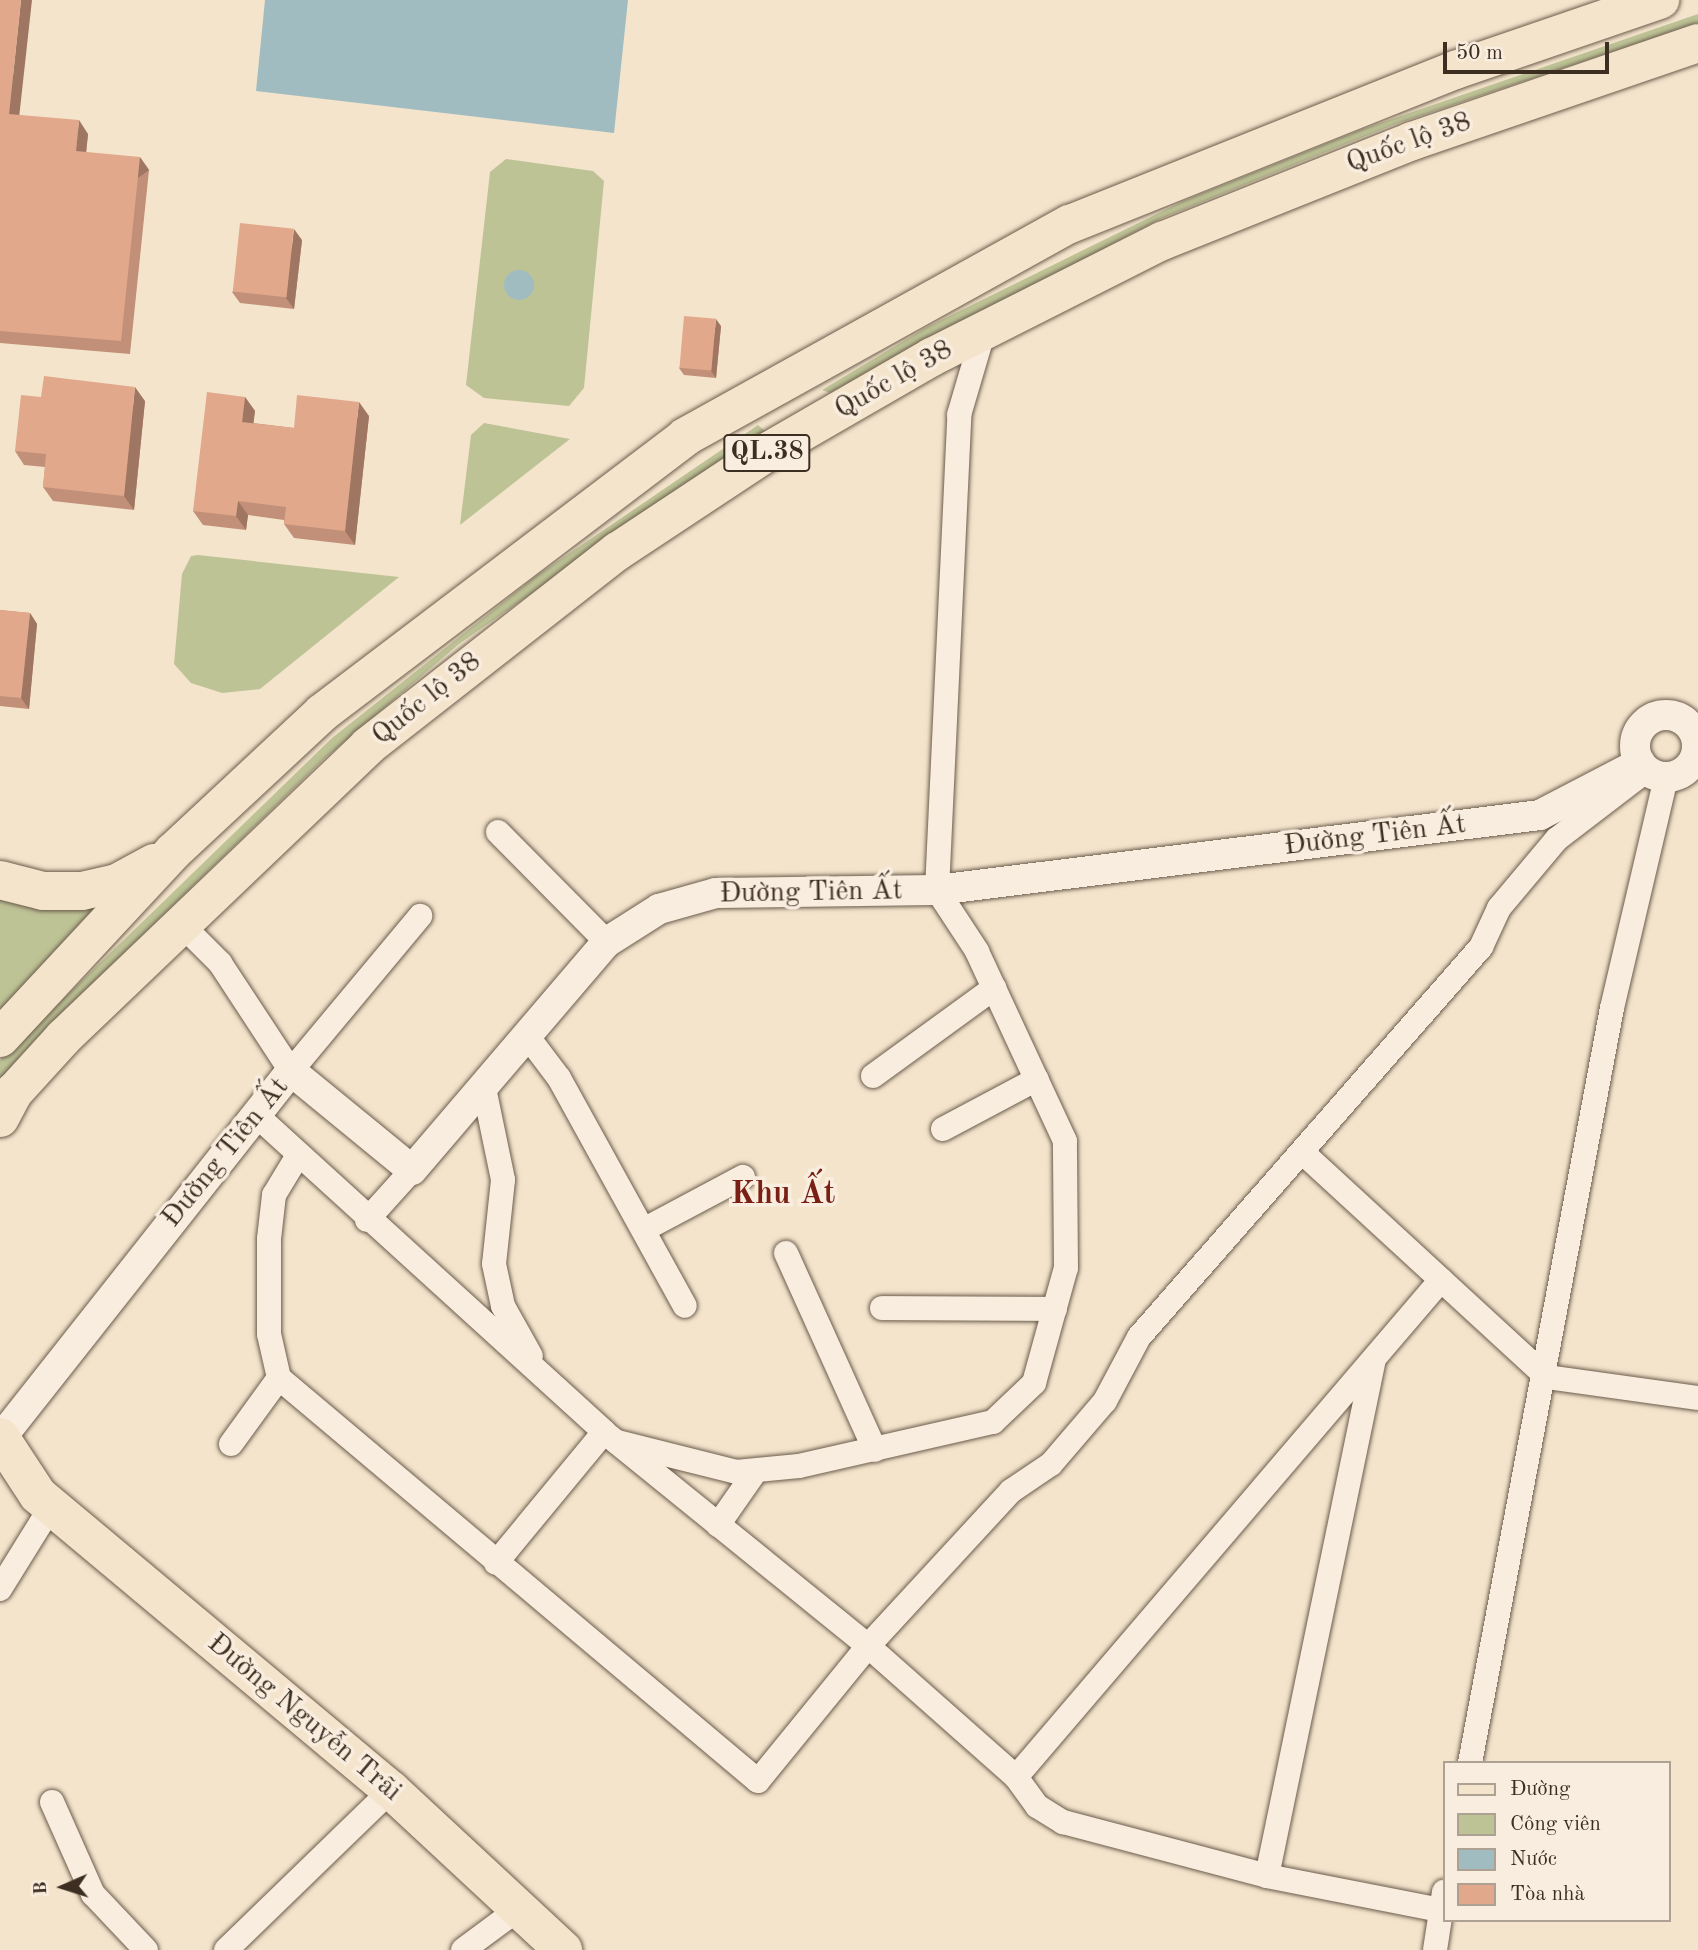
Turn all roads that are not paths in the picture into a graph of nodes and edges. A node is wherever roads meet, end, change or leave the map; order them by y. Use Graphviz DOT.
graph roads {
  1 [pos="1660,0"];
  2 [pos="1698,43"];
  3 [pos="984,330"];
  4 [pos="779,383"];
  5 [pos="806,431"];
  6 [pos="1697,742"];
  7 [pos="1651,770"];
  8 [pos="498,832"];
  9 [pos="174,851"];
  10 [pos="0,880"];
  11 [pos="937,890"];
  12 [pos="420,916"];
  13 [pos="180,923"];
  14 [pos="607,942"];
  15 [pos="994,988"];
  16 [pos="528,1037"];
  17 [pos="0,1038"];
  18 [pos="290,1071"];
  19 [pos="873,1076"];
  20 [pos="1037,1079"];
  21 [pos="484,1088"];
  22 [pos="255,1114"];
  23 [pos="0,1118"];
  24 [pos="943,1129"];
  25 [pos="1302,1152"];
  26 [pos="297,1157"];
  27 [pos="412,1170"];
  28 [pos="743,1177"];
  29 [pos="367,1220"];
  30 [pos="645,1229"];
  31 [pos="786,1253"];
  32 [pos="1440,1280"];
  33 [pos="685,1306"];
  34 [pos="882,1308"];
  35 [pos="1055,1309"];
  36 [pos="1375,1355"];
  37 [pos="539,1371"];
  38 [pos="1547,1377"];
  39 [pos="279,1378"];
  40 [pos="1698,1398"];
  41 [pos="610,1437"];
  42 [pos="0,1438"];
  43 [pos="231,1444"];
  44 [pos="875,1450"];
  45 [pos="755,1472"];
  46 [pos="0,1492"];
  47 [pos="45,1500"];
  48 [pos="718,1525"];
  49 [pos="496,1563"];
  50 [pos="0,1589"];
  51 [pos="868,1646"];
  52 [pos="1470,1761"];
  53 [pos="1016,1777"];
  54 [pos="391,1790"];
  55 [pos="52,1802"];
  56 [pos="1267,1876"];
  57 [pos="1442,1901"];
  58 [pos="517,1910"];
  59 [pos="146,1950"];
  60 [pos="226,1950"];
  61 [pos="463,1950"];
  62 [pos="562,1950"];
  63 [pos="1435,1950"];
  1 -- 4 [label="main road, Quốc lộ 38 / QL.38"];
  2 -- 3 [label="main road, Quốc lộ 38 / QL.38"];
  3 -- 5 [label="main road, Quốc lộ 38 / QL.38"];
  3 -- 11 [label="street"];
  4 -- 5 [label="main road"];
  4 -- 9 [label="main road, Quốc lộ 38 / QL.38"];
  5 -- 13 [label="main road, Quốc lộ 38 / QL.38"];
  6 -- 7 [label="street"];
  6 -- 7 [label="street"];
  7 -- 11 [label="street, Đường Tiên Ất"];
  7 -- 25 [label="street"];
  7 -- 38 [label="street"];
  8 -- 14 [label="street"];
  9 -- 10 [label="main road"];
  9 -- 17 [label="main road, Quốc lộ 38 / QL.38"];
  11 -- 14 [label="street, Đường Tiên Ất"];
  11 -- 15 [label="street"];
  12 -- 18 [label="street"];
  13 -- 18 [label="street"];
  13 -- 23 [label="main road, Quốc lộ 38 / QL.38"];
  14 -- 16 [label="street, Đường Tiên Ất"];
  15 -- 19 [label="street"];
  15 -- 20 [label="street"];
  16 -- 21 [label="street, Đường Tiên Ất"];
  16 -- 30 [label="street"];
  18 -- 22 [label="street, Đường Tiên Ất"];
  18 -- 27 [label="street, Đường Tiên Ất"];
  20 -- 24 [label="street"];
  20 -- 35 [label="street"];
  21 -- 27 [label="street, Đường Tiên Ất"];
  21 -- 37 [label="street"];
  22 -- 26 [label="street"];
  22 -- 42 [label="street, Đường Tiên Ất"];
  25 -- 32 [label="street"];
  25 -- 51 [label="street"];
  26 -- 29 [label="street"];
  26 -- 39 [label="street"];
  27 -- 29 [label="street"];
  28 -- 30 [label="street"];
  29 -- 37 [label="street"];
  30 -- 33 [label="street"];
  31 -- 44 [label="street"];
  32 -- 36 [label="street"];
  32 -- 38 [label="street"];
  34 -- 35 [label="street"];
  35 -- 44 [label="street"];
  36 -- 53 [label="street"];
  36 -- 56 [label="street"];
  37 -- 41 [label="street"];
  38 -- 40 [label="street"];
  38 -- 52 [label="street"];
  39 -- 43 [label="street"];
  39 -- 49 [label="street"];
  41 -- 45 [label="street"];
  41 -- 48 [label="street"];
  41 -- 49 [label="street"];
  42 -- 47 [label="main road, Đường Nguyễn Trãi"];
  44 -- 45 [label="street"];
  45 -- 48 [label="street"];
  46 -- 47 [label="main road"];
  47 -- 50 [label="street"];
  47 -- 54 [label="main road, Đường Nguyễn Trãi"];
  48 -- 51 [label="street"];
  49 -- 51 [label="street"];
  51 -- 53 [label="street"];
  53 -- 56 [label="street"];
  54 -- 58 [label="main road, Đường Nguyễn Trãi"];
  54 -- 60 [label="street"];
  55 -- 59 [label="street"];
  56 -- 57 [label="street"];
  57 -- 63 [label="street"];
  58 -- 61 [label="street"];
  58 -- 62 [label="main road, Đường Nguyễn Trãi"];
}
